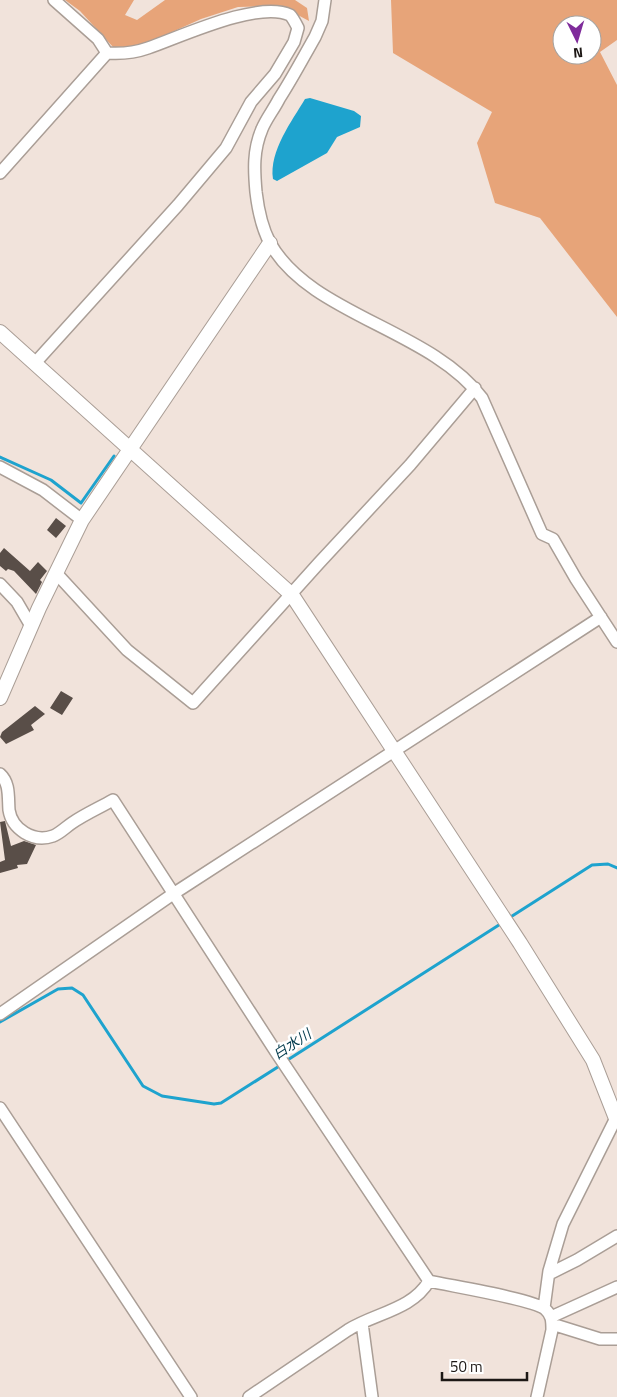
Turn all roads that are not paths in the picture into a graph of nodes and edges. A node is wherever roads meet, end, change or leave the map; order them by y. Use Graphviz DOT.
graph roads {
  1 [pos="54,0"];
  2 [pos="326,0"];
  3 [pos="107,53"];
  4 [pos="0,172"];
  5 [pos="270,243"];
  6 [pos="0,332"];
  7 [pos="34,363"];
  8 [pos="475,388"];
  9 [pos="130,449"];
  10 [pos="0,467"];
  11 [pos="82,520"];
  12 [pos="56,573"];
  13 [pos="0,584"];
  14 [pos="292,595"];
  15 [pos="601,617"];
  16 [pos="31,626"];
  17 [pos="617,642"];
  18 [pos="0,698"];
  19 [pos="394,750"];
  20 [pos="0,774"];
  21 [pos="173,894"];
  22 [pos="0,1014"];
  23 [pos="0,1108"];
  24 [pos="615,1114"];
  25 [pos="617,1236"];
  26 [pos="549,1274"];
  27 [pos="429,1281"];
  28 [pos="617,1287"];
  29 [pos="549,1316"];
  30 [pos="362,1323"];
  31 [pos="617,1340"];
  32 [pos="191,1397"];
  33 [pos="249,1397"];
  34 [pos="372,1397"];
  35 [pos="537,1397"];
  1 -- 3 [label="street"];
  2 -- 5 [label="street"];
  3 -- 4 [label="street"];
  3 -- 7 [label="street"];
  5 -- 8 [label="street"];
  5 -- 9 [label="street"];
  6 -- 7 [label="street"];
  7 -- 9 [label="street"];
  8 -- 14 [label="street"];
  8 -- 15 [label="street"];
  9 -- 11 [label="street"];
  9 -- 14 [label="street"];
  10 -- 11 [label="street"];
  11 -- 12 [label="street"];
  12 -- 14 [label="street"];
  12 -- 16 [label="street"];
  13 -- 16 [label="street"];
  14 -- 19 [label="street"];
  15 -- 17 [label="street"];
  15 -- 19 [label="street"];
  16 -- 18 [label="street"];
  19 -- 21 [label="street"];
  19 -- 24 [label="street"];
  20 -- 21 [label="street"];
  21 -- 22 [label="street"];
  21 -- 27 [label="street"];
  23 -- 32 [label="street"];
  24 -- 26 [label="street"];
  25 -- 26 [label="street"];
  26 -- 29 [label="street"];
  27 -- 29 [label="street"];
  27 -- 30 [label="street"];
  28 -- 29 [label="street"];
  29 -- 31 [label="street"];
  29 -- 35 [label="street"];
  30 -- 33 [label="street"];
  30 -- 34 [label="street"];
}
